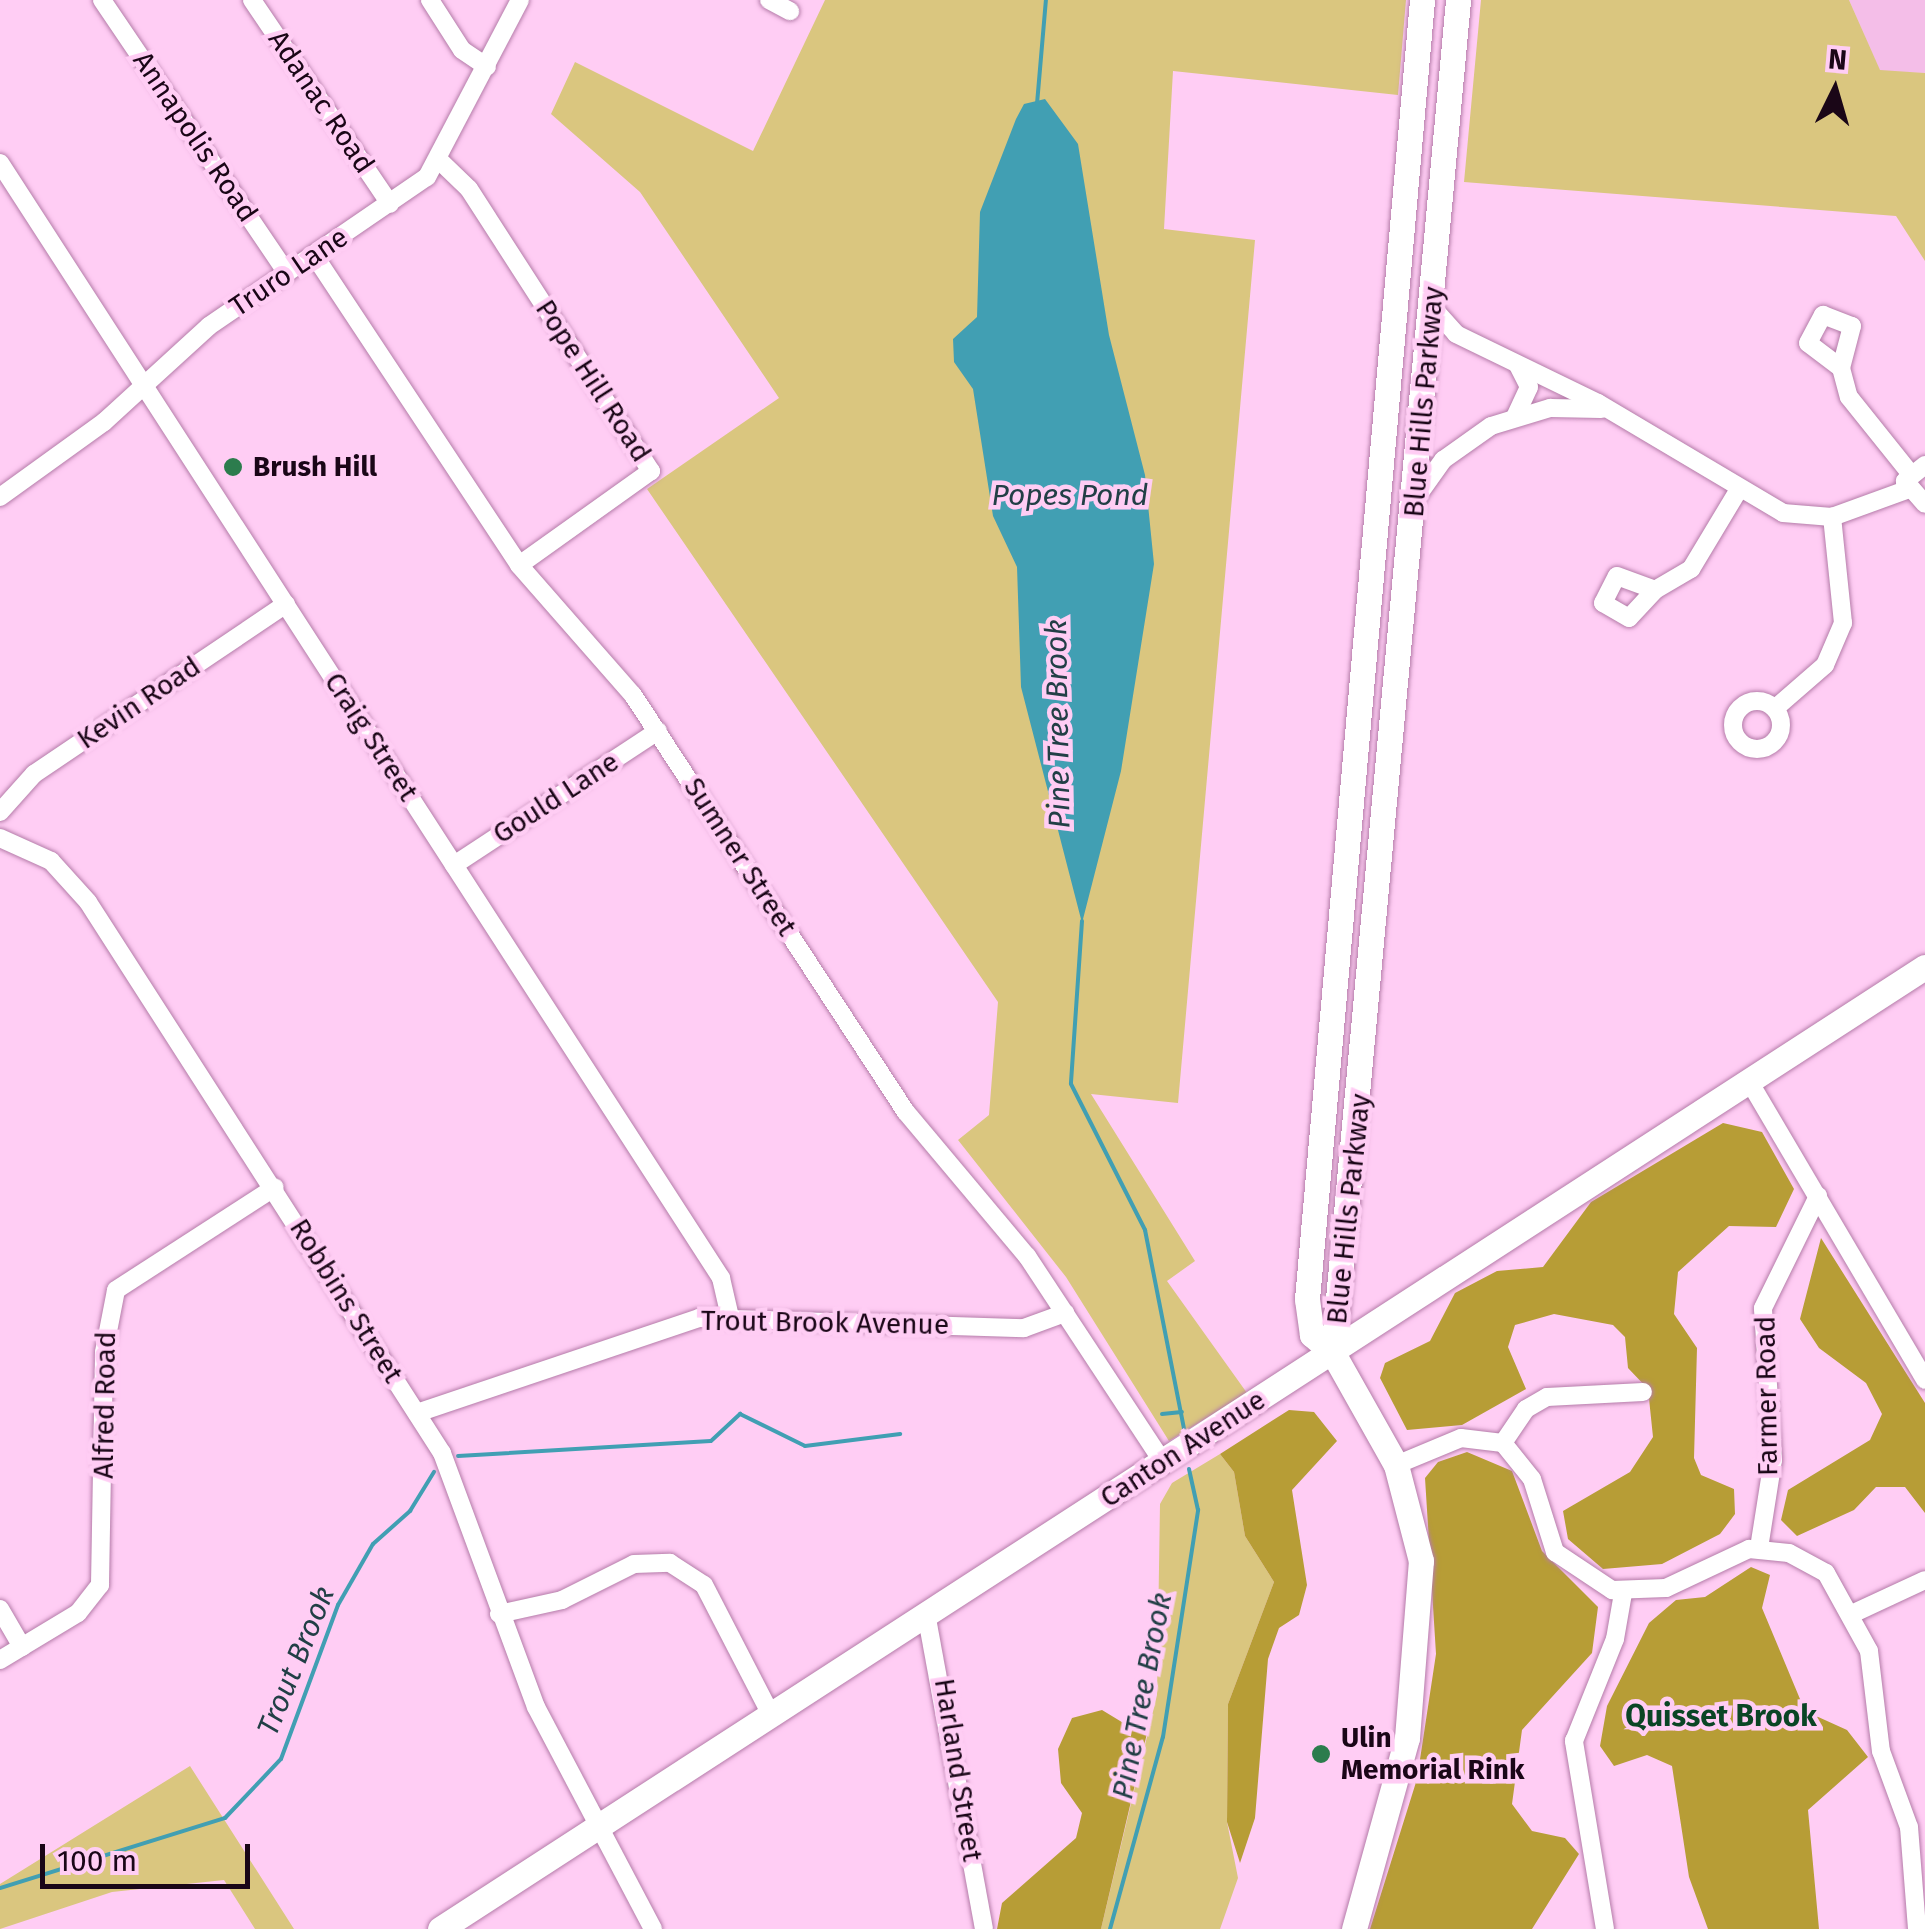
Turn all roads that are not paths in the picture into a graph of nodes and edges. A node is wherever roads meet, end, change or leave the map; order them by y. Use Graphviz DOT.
graph roads {
  1 [pos="102,0"];
  2 [pos="252,0"];
  3 [pos="430,0"];
  4 [pos="520,0"];
  5 [pos="769,0"];
  6 [pos="1422,0"];
  7 [pos="1458,0"];
  8 [pos="790,11"];
  9 [pos="487,67"];
  10 [pos="440,161"];
  11 [pos="0,164"];
  12 [pos="390,204"];
  13 [pos="314,254"];
  14 [pos="287,273"];
  15 [pos="1432,307"];
  16 [pos="1518,364"];
  17 [pos="1841,368"];
  18 [pos="146,384"];
  19 [pos="1612,411"];
  20 [pos="1514,417"];
  21 [pos="1913,475"];
  22 [pos="1740,489"];
  23 [pos="0,497"];
  24 [pos="1416,499"];
  25 [pos="1925,504"];
  26 [pos="1832,517"];
  27 [pos="519,565"];
  28 [pos="1655,590"];
  29 [pos="286,604"];
  30 [pos="1369,620"];
  31 [pos="1405,622"];
  32 [pos="1779,705"];
  33 [pos="658,731"];
  34 [pos="0,812"];
  35 [pos="0,838"];
  36 [pos="454,866"];
  37 [pos="1925,966"];
  38 [pos="1749,1081"];
  39 [pos="275,1188"];
  40 [pos="1818,1196"];
  41 [pos="1344,1279"];
  42 [pos="1308,1286"];
  43 [pos="1065,1313"];
  44 [pos="730,1316"];
  45 [pos="1390,1316"];
  46 [pos="1333,1352"];
  47 [pos="1925,1380"];
  48 [pos="1643,1392"];
  49 [pos="417,1413"];
  50 [pos="1503,1444"];
  51 [pos="1163,1462"];
  52 [pos="1396,1465"];
  53 [pos="1759,1548"];
  54 [pos="1925,1580"];
  55 [pos="1623,1593"];
  56 [pos="0,1609"];
  57 [pos="926,1613"];
  58 [pos="499,1614"];
  59 [pos="1854,1614"];
  60 [pos="22,1647"];
  61 [pos="0,1660"];
  62 [pos="770,1713"];
  63 [pos="598,1829"];
  64 [pos="1918,1853"];
  65 [pos="440,1929"];
  66 [pos="653,1929"];
  67 [pos="984,1929"];
  68 [pos="1354,1929"];
  69 [pos="1605,1929"];
  70 [pos="1916,1929"];
  1 -- 14 [label="street, Annapolis Road"];
  2 -- 12 [label="street, Adanac Road"];
  3 -- 9 [label="street"];
  4 -- 9 [label="street, Truro Lane"];
  5 -- 8 [label="street"];
  6 -- 30 [label="main road, Blue Hills Parkway"];
  7 -- 15 [label="main road, Blue Hills Parkway"];
  9 -- 10 [label="street, Truro Lane"];
  10 -- 12 [label="street, Truro Lane"];
  10 -- 27 [label="street, Pope Hill Road"];
  11 -- 18 [label="street, Craig Street"];
  12 -- 13 [label="street, Truro Lane"];
  13 -- 14 [label="street, Truro Lane"];
  13 -- 27 [label="street, Sumner Street"];
  14 -- 18 [label="street, Truro Lane"];
  15 -- 16 [label="street"];
  15 -- 24 [label="main road, Blue Hills Parkway"];
  16 -- 19 [label="street"];
  16 -- 20 [label="street"];
  17 -- 21 [label="street"];
  18 -- 23 [label="street, Truro Lane"];
  18 -- 29 [label="street, Craig Street"];
  19 -- 20 [label="street"];
  19 -- 22 [label="street"];
  20 -- 24 [label="street"];
  21 -- 25 [label="street"];
  21 -- 26 [label="street"];
  22 -- 26 [label="street"];
  22 -- 28 [label="street"];
  24 -- 31 [label="main road, Blue Hills Parkway"];
  26 -- 32 [label="street"];
  27 -- 33 [label="street, Sumner Street"];
  29 -- 34 [label="street, Kevin Road"];
  29 -- 36 [label="street, Craig Street"];
  30 -- 31 [label="main road"];
  30 -- 42 [label="main road, Blue Hills Parkway"];
  31 -- 41 [label="main road, Blue Hills Parkway"];
  33 -- 36 [label="street, Gould Lane"];
  33 -- 43 [label="street, Sumner Street"];
  35 -- 39 [label="street, Robbins Street"];
  36 -- 44 [label="street, Craig Street"];
  37 -- 38 [label="main road, Canton Avenue"];
  38 -- 40 [label="street"];
  38 -- 45 [label="main road, Canton Avenue"];
  39 -- 49 [label="street, Robbins Street"];
  39 -- 60 [label="street, Alfred Road"];
  40 -- 47 [label="street"];
  40 -- 53 [label="street, Farmer Road"];
  41 -- 42 [label="main road"];
  41 -- 45 [label="main road"];
  41 -- 46 [label="main road, Blue Hills Parkway"];
  42 -- 46 [label="main road, Blue Hills Parkway"];
  43 -- 44 [label="street, Trout Brook Avenue"];
  43 -- 51 [label="street, Sumner Street"];
  44 -- 49 [label="street, Trout Brook Avenue"];
  45 -- 46 [label="main road, Canton Avenue"];
  46 -- 51 [label="main road, Canton Avenue"];
  46 -- 52 [label="main road"];
  48 -- 50 [label="street"];
  49 -- 58 [label="street, Robbins Street"];
  50 -- 52 [label="street"];
  50 -- 55 [label="street"];
  51 -- 57 [label="main road, Canton Avenue"];
  52 -- 68 [label="main road"];
  53 -- 55 [label="street"];
  53 -- 59 [label="street"];
  54 -- 59 [label="street"];
  55 -- 69 [label="street"];
  56 -- 60 [label="street"];
  57 -- 62 [label="main road, Canton Avenue"];
  57 -- 67 [label="street, Harland Street"];
  58 -- 62 [label="street"];
  58 -- 63 [label="street, Robbins Street"];
  59 -- 64 [label="street"];
  60 -- 61 [label="street, Alfred Road"];
  62 -- 63 [label="main road, Canton Avenue"];
  63 -- 65 [label="main road, Canton Avenue"];
  63 -- 66 [label="street, Robbins Street"];
  64 -- 70 [label="street"];
}
